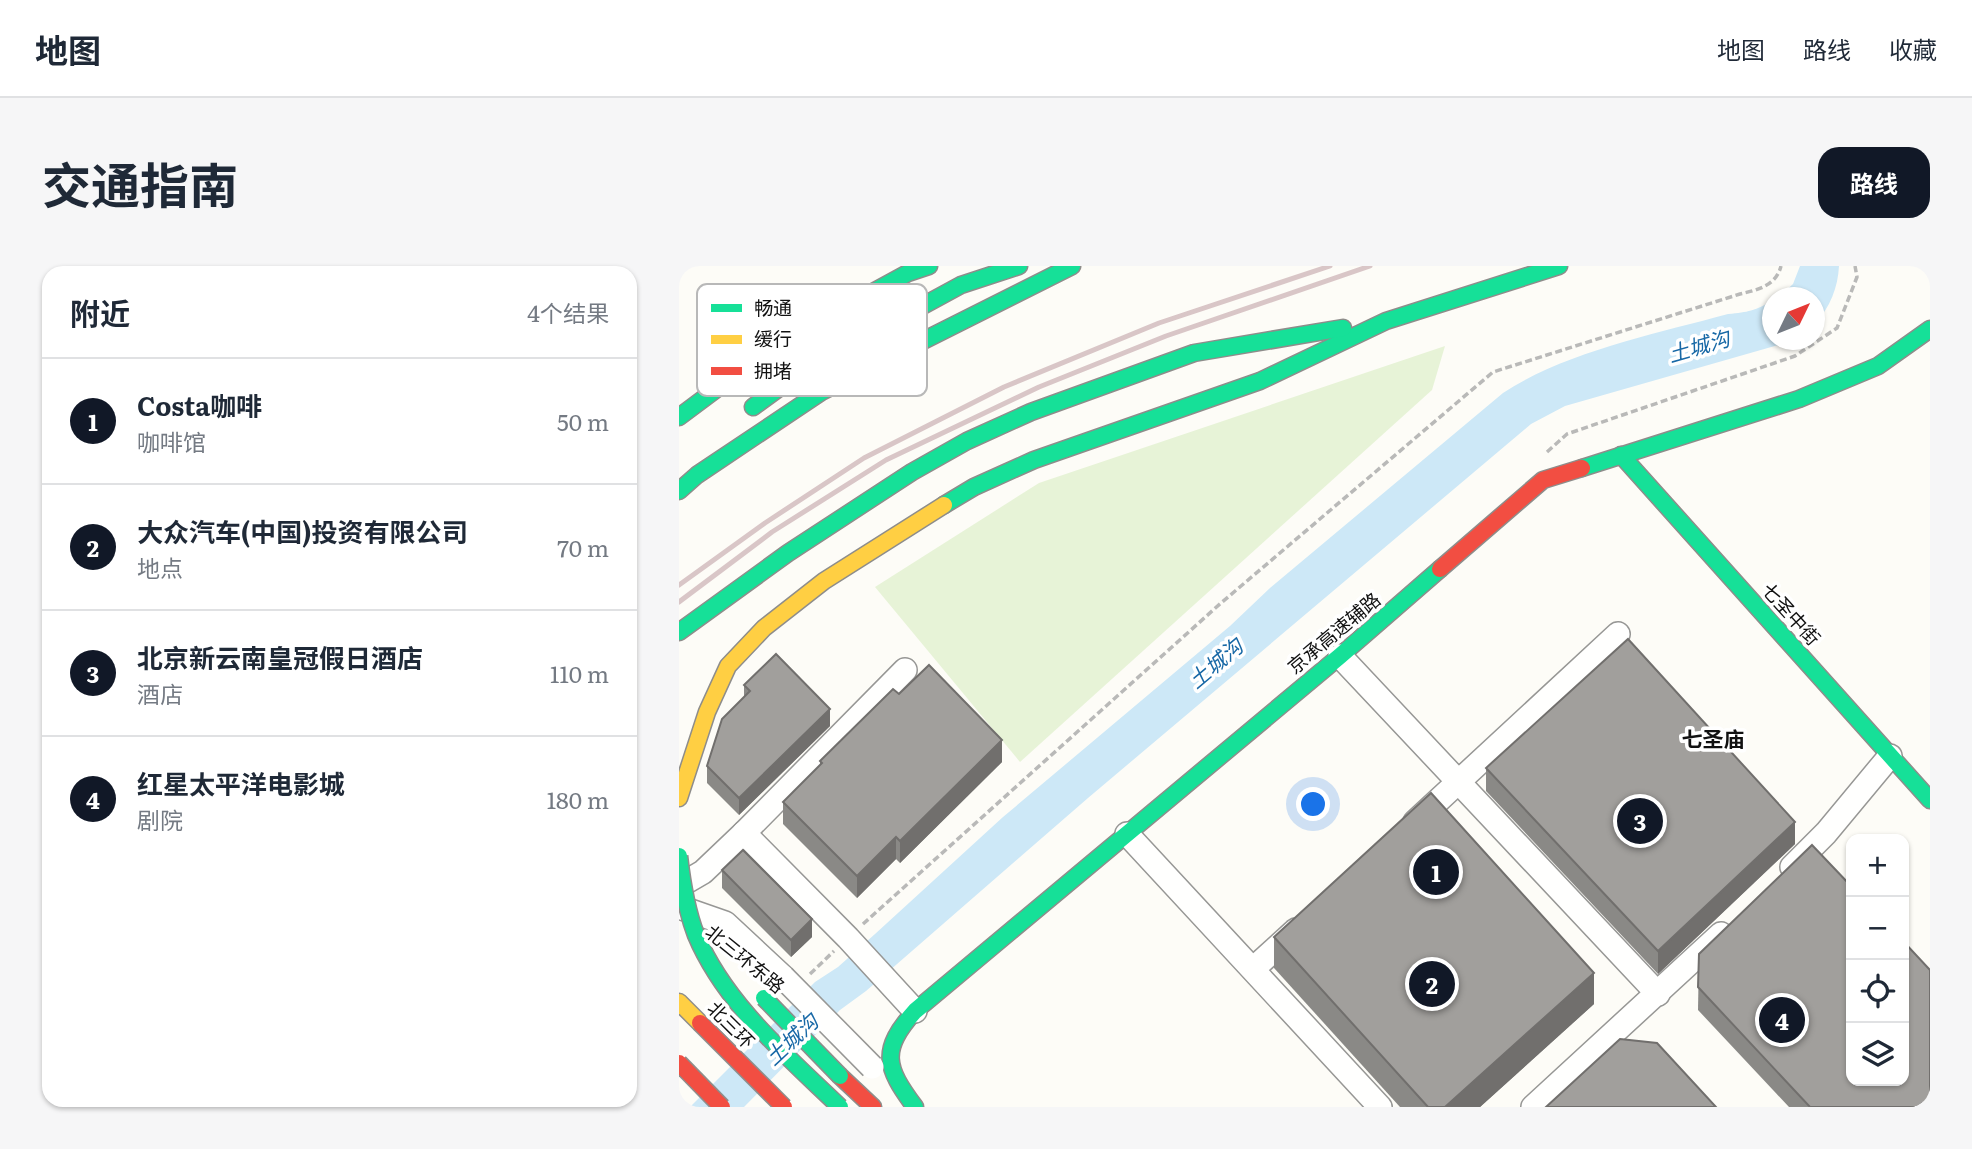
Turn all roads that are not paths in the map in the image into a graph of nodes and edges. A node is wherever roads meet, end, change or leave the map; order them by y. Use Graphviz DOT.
graph roads {
  1 [pos="929,266"];
  2 [pos="1019,266"];
  3 [pos="1072,266"];
  4 [pos="1559,266"];
  5 [pos="888,284"];
  6 [pos="927,304"];
  7 [pos="1386,321"];
  8 [pos="1930,329"];
  9 [pos="927,339"];
  10 [pos="707,396"];
  11 [pos="768,396"];
  12 [pos="815,396"];
  13 [pos="679,417"];
  14 [pos="735,420"];
  15 [pos="1621,455"];
  16 [pos="679,491"];
  17 [pos="679,632"];
  18 [pos="1618,634"];
  19 [pos="1341,656"];
  20 [pos="905,670"];
  21 [pos="1890,756"];
  22 [pos="1458,782"];
  23 [pos="679,798"];
  24 [pos="1930,800"];
  25 [pos="744,833"];
  26 [pos="1127,834"];
  27 [pos="1397,838"];
  28 [pos="679,856"];
  29 [pos="1775,883"];
  30 [pos="679,886"];
  31 [pos="679,907"];
  32 [pos="1314,913"];
  33 [pos="1736,920"];
  34 [pos="679,934"];
  35 [pos="1253,969"];
  36 [pos="1658,994"];
  37 [pos="679,1002"];
  38 [pos="915,1011"];
  39 [pos="679,1063"];
  40 [pos="722,1107"];
  41 [pos="784,1107"];
  42 [pos="839,1107"];
  43 [pos="873,1107"];
  44 [pos="899,1107"];
  45 [pos="915,1107"];
  46 [pos="1380,1107"];
  47 [pos="1533,1107"];
  1 -- 5 [label="main road"];
  2 -- 6 [label="main road"];
  3 -- 9 [label="main road"];
  4 -- 7 [label="main road"];
  7 -- 17 [label="main road"];
  7 -- 23 [label="main road"];
  8 -- 15 [label="main road, 京承高速辅路"];
  10 -- 13 [label="main road"];
  11 -- 14 [label="main road"];
  12 -- 16 [label="main road"];
  15 -- 19 [label="main road, 京承高速辅路"];
  15 -- 21 [label="main road, 七圣中街"];
  18 -- 22 [label="street"];
  19 -- 22 [label="street"];
  19 -- 26 [label="main road, 京承高速辅路"];
  20 -- 25 [label="street"];
  21 -- 24 [label="main road, 七圣中街"];
  21 -- 29 [label="street"];
  22 -- 27 [label="street"];
  22 -- 36 [label="street"];
  25 -- 30 [label="street"];
  25 -- 38 [label="street"];
  26 -- 35 [label="street"];
  26 -- 38 [label="main road, 京承高速辅路"];
  28 -- 42 [label="main road, bridge"];
  31 -- 44 [label="street, bridge"];
  32 -- 35 [label="street"];
  33 -- 36 [label="street"];
  34 -- 43 [label="main road, 北三环东路, bridge"];
  35 -- 46 [label="street"];
  36 -- 47 [label="street"];
  37 -- 41 [label="main road, 北三环, bridge"];
  38 -- 45 [label="main road, 京承高速辅路"];
  39 -- 40 [label="main road, bridge"];
}
